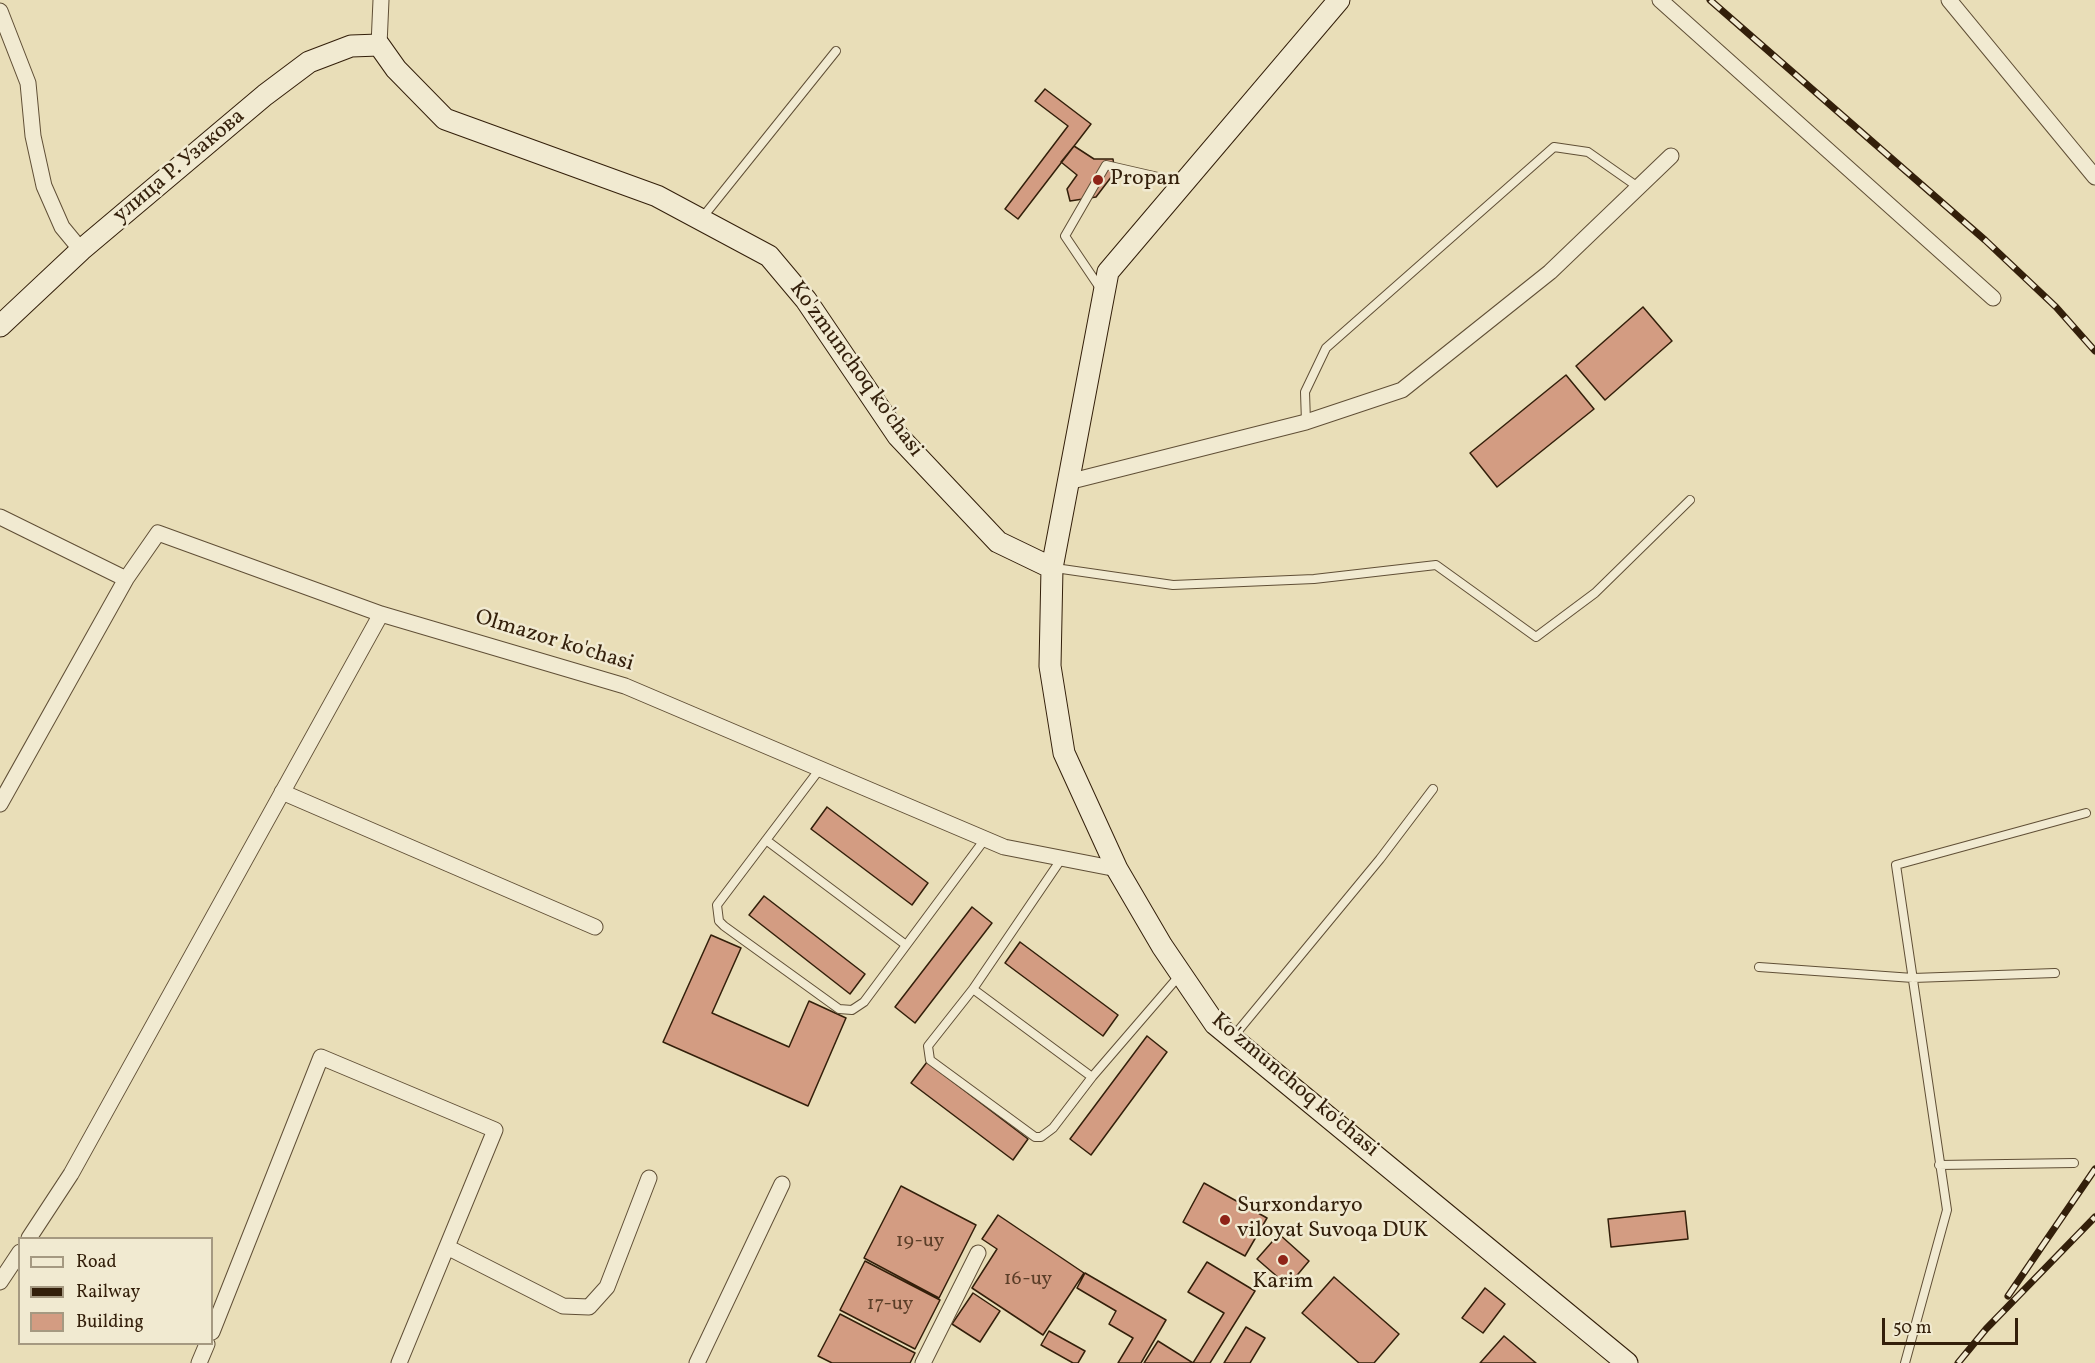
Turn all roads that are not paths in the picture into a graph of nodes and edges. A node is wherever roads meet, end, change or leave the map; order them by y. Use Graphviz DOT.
graph roads {
  1 [pos="381,0"];
  2 [pos="1339,0"];
  3 [pos="1660,0"];
  4 [pos="1949,0"];
  5 [pos="0,11"];
  6 [pos="379,45"];
  7 [pos="836,51"];
  8 [pos="1671,156"];
  9 [pos="2095,177"];
  10 [pos="1184,183"];
  11 [pos="1638,187"];
  12 [pos="701,219"];
  13 [pos="81,250"];
  14 [pos="1104,293"];
  15 [pos="1992,298"];
  16 [pos="0,326"];
  17 [pos="1306,422"];
  18 [pos="1068,482"];
  19 [pos="1690,500"];
  20 [pos="0,517"];
  21 [pos="1052,568"];
  22 [pos="126,579"];
  23 [pos="381,615"];
  24 [pos="819,770"];
  25 [pos="1433,789"];
  26 [pos="282,792"];
  27 [pos="0,804"];
  28 [pos="2086,813"];
  29 [pos="985,839"];
  30 [pos="766,840"];
  31 [pos="1062,858"];
  32 [pos="1117,869"];
  33 [pos="595,927"];
  34 [pos="906,945"];
  35 [pos="1759,967"];
  36 [pos="2055,973"];
  37 [pos="1181,974"];
  38 [pos="1913,978"];
  39 [pos="973,989"];
  40 [pos="1232,1038"];
  41 [pos="1092,1077"];
  42 [pos="2074,1163"];
  43 [pos="1939,1165"];
  44 [pos="649,1178"];
  45 [pos="782,1184"];
  46 [pos="30,1237"];
  47 [pos="447,1247"];
  48 [pos="978,1252"];
  49 [pos="18,1255"];
  50 [pos="0,1282"];
  51 [pos="213,1329"];
  52 [pos="207,1345"];
  53 [pos="199,1363"];
  54 [pos="399,1363"];
  55 [pos="697,1363"];
  56 [pos="923,1363"];
  57 [pos="1627,1363"];
  58 [pos="1905,1363"];
  1 -- 6 [label="street"];
  2 -- 10 [label="street"];
  3 -- 15 [label="street"];
  4 -- 9 [label="street"];
  5 -- 13 [label="street"];
  6 -- 12 [label="street, Ko'zmunchoq ko'chasi"];
  6 -- 13 [label="street, улица Р. Узакова"];
  7 -- 12 [label="lane"];
  8 -- 11 [label="street"];
  10 -- 14 [label="street"];
  10 -- 14 [label="lane"];
  11 -- 17 [label="street"];
  11 -- 17 [label="lane"];
  12 -- 21 [label="street, Ko'zmunchoq ko'chasi"];
  13 -- 16 [label="street, улица Р. Узакова"];
  14 -- 18 [label="street"];
  17 -- 18 [label="street"];
  18 -- 21 [label="street"];
  19 -- 21 [label="lane"];
  20 -- 22 [label="street"];
  21 -- 32 [label="street, Ko'zmunchoq ko'chasi"];
  22 -- 23 [label="street, Olmazor ko'chasi"];
  22 -- 27 [label="street"];
  23 -- 24 [label="street, Olmazor ko'chasi"];
  23 -- 26 [label="street"];
  24 -- 29 [label="street, Olmazor ko'chasi"];
  24 -- 30 [label="lane"];
  25 -- 40 [label="lane"];
  26 -- 33 [label="street"];
  26 -- 46 [label="street"];
  28 -- 38 [label="lane"];
  29 -- 31 [label="street, Olmazor ko'chasi"];
  29 -- 34 [label="lane"];
  30 -- 34 [label="lane"];
  30 -- 34 [label="lane"];
  31 -- 32 [label="street, Olmazor ko'chasi"];
  31 -- 39 [label="lane"];
  32 -- 37 [label="street, Ko'zmunchoq ko'chasi"];
  35 -- 38 [label="lane"];
  36 -- 38 [label="lane"];
  37 -- 40 [label="street, Ko'zmunchoq ko'chasi"];
  37 -- 41 [label="lane"];
  38 -- 43 [label="lane"];
  39 -- 41 [label="lane"];
  39 -- 41 [label="lane"];
  40 -- 57 [label="street, Ko'zmunchoq ko'chasi"];
  42 -- 43 [label="lane"];
  43 -- 58 [label="lane"];
  44 -- 47 [label="street"];
  45 -- 55 [label="street"];
  47 -- 51 [label="street"];
  47 -- 54 [label="street"];
  48 -- 56 [label="street"];
  49 -- 50 [label="street"];
  52 -- 53 [label="street"];
}
